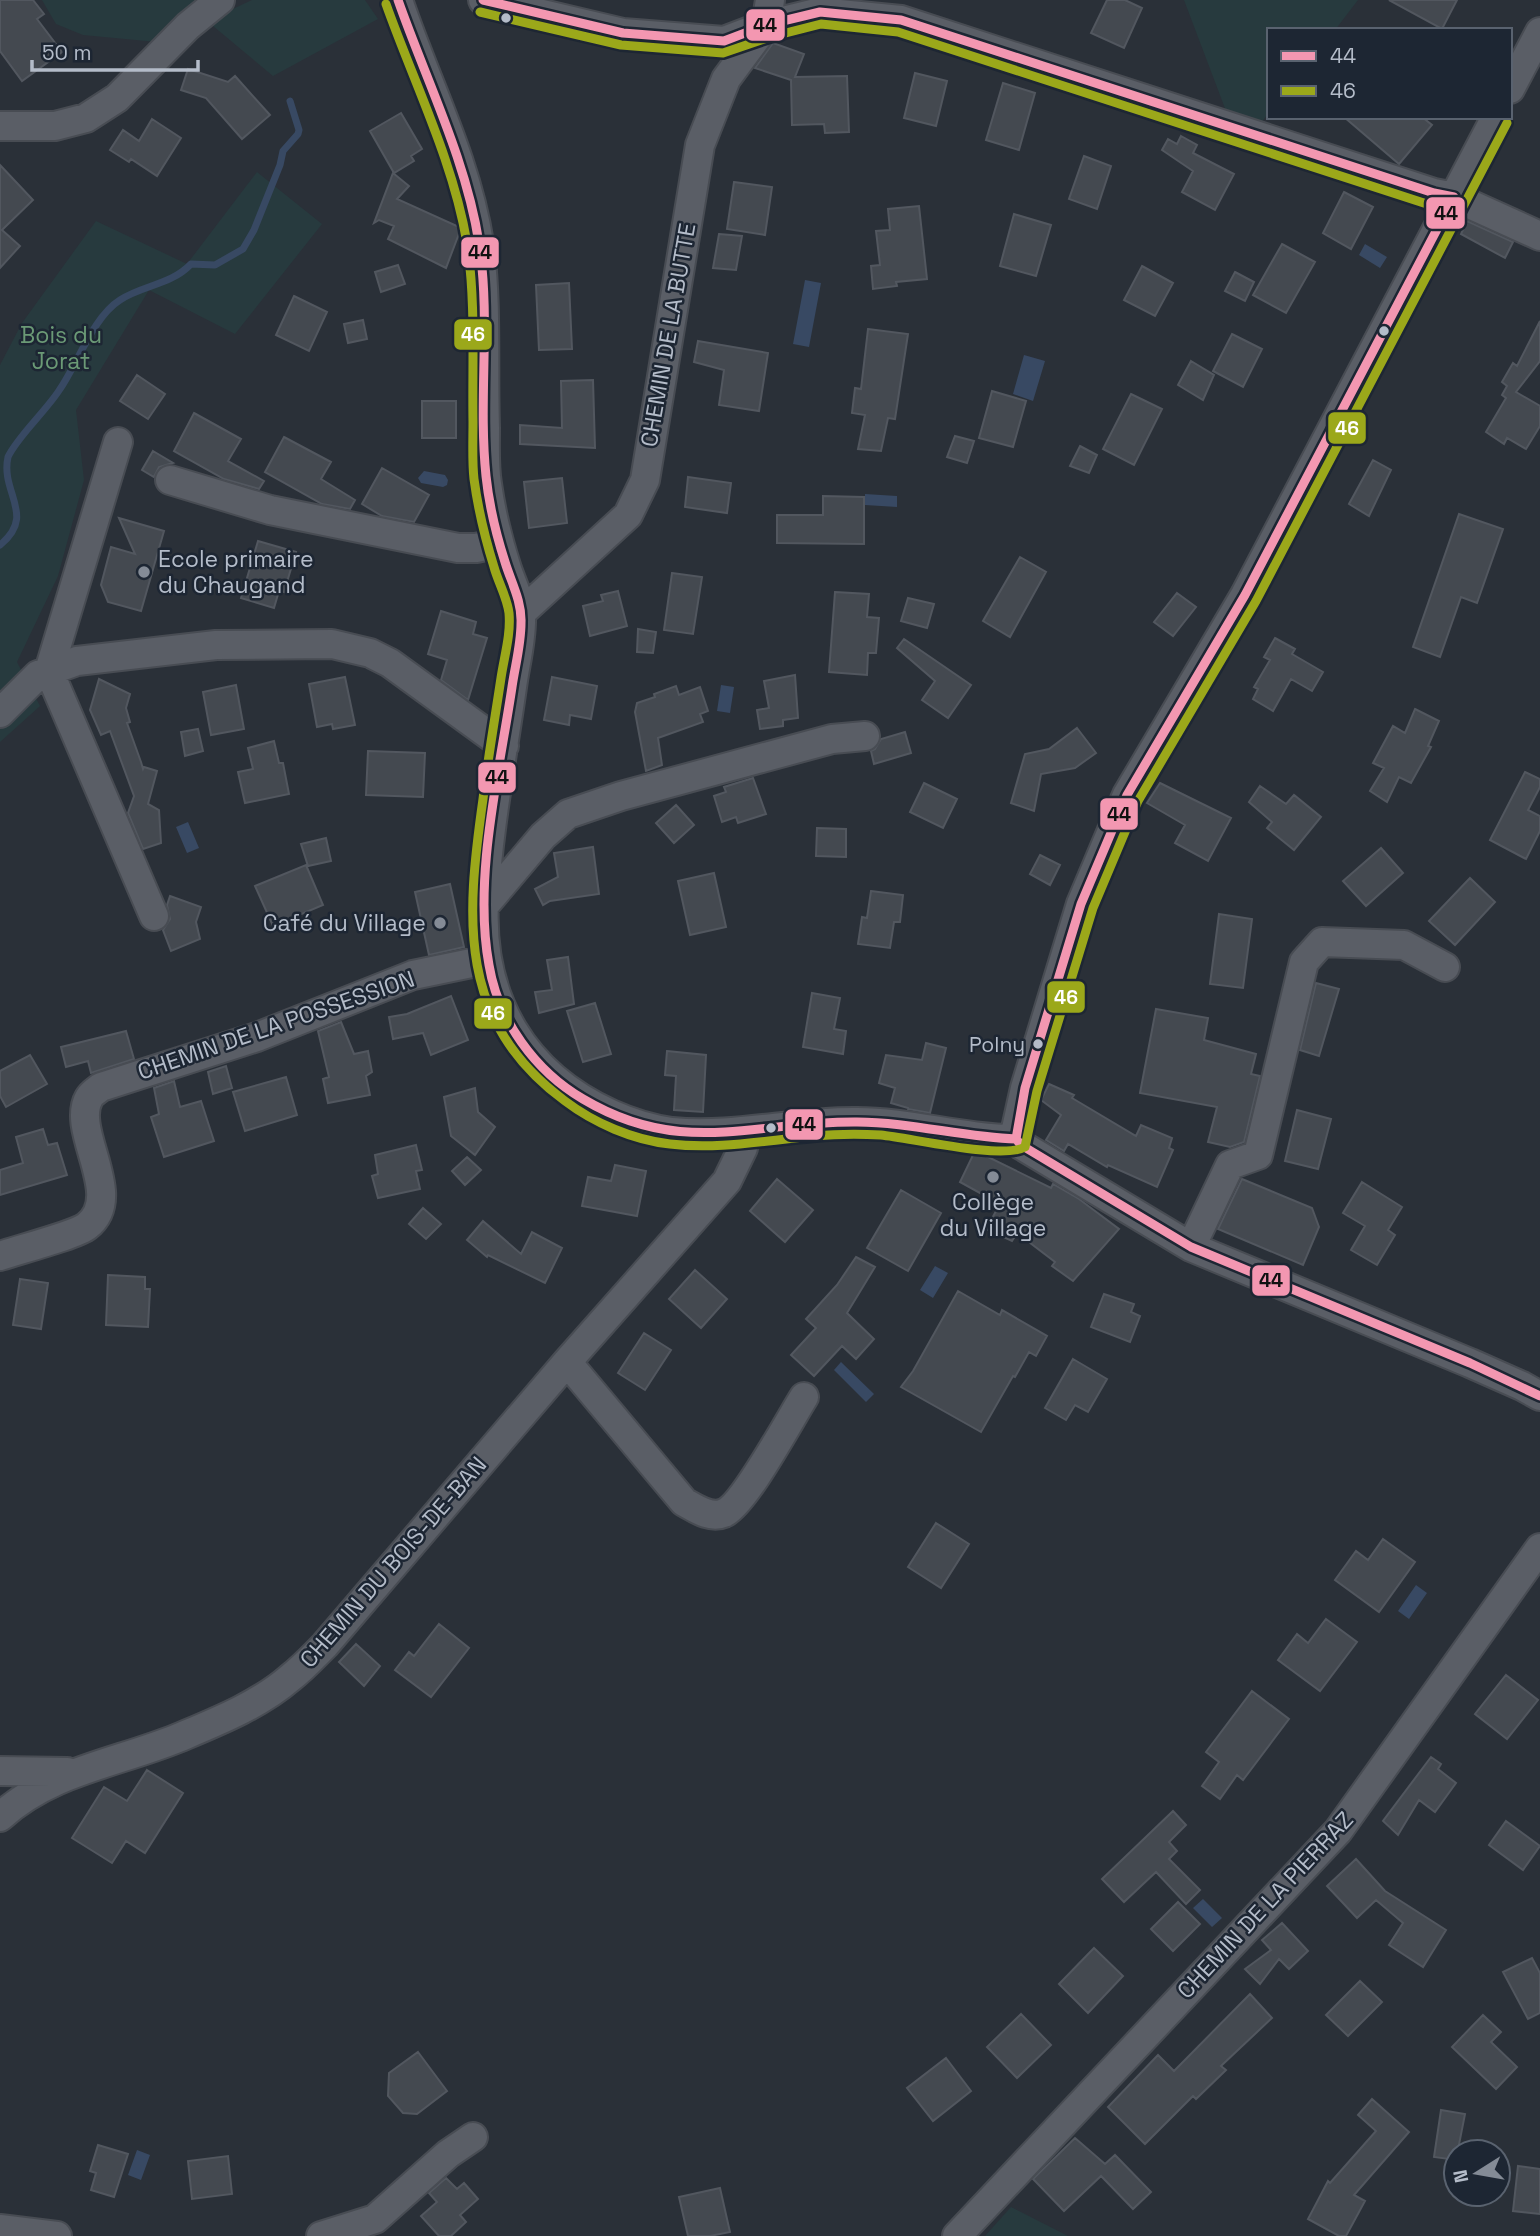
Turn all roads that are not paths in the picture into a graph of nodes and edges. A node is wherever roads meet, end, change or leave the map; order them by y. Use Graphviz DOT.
graph roads {
  1 [pos="220,0"];
  2 [pos="398,0"];
  3 [pos="483,0"];
  4 [pos="768,12"];
  5 [pos="1540,32"];
  6 [pos="1512,85"];
  7 [pos="1495,119"];
  8 [pos="0,126"];
  9 [pos="1454,197"];
  10 [pos="1540,236"];
  11 [pos="118,442"];
  12 [pos="170,480"];
  13 [pos="499,543"];
  14 [pos="521,613"];
  15 [pos="49,671"];
  16 [pos="0,713"];
  17 [pos="865,736"];
  18 [pos="504,746"];
  19 [pos="484,906"];
  20 [pos="154,916"];
  21 [pos="486,960"];
  22 [pos="1445,967"];
  23 [pos="744,1131"];
  24 [pos="1016,1139"];
  25 [pos="1191,1247"];
  26 [pos="0,1256"];
  27 [pos="567,1362"];
  28 [pos="804,1396"];
  29 [pos="1540,1396"];
  30 [pos="1540,1548"];
  31 [pos="0,1771"];
  32 [pos="76,1772"];
  33 [pos="0,1818"];
  34 [pos="473,2137"];
  35 [pos="0,2229"];
  36 [pos="57,2236"];
  37 [pos="321,2236"];
  38 [pos="957,2236"];
  1 -- 8 [label="street"];
  2 -- 13 [label="street"];
  3 -- 4 [label="street"];
  4 -- 9 [label="street"];
  4 -- 14 [label="street, CHEMIN DE LA BUTTE"];
  5 -- 6 [label="street"];
  7 -- 9 [label="street"];
  9 -- 10 [label="street"];
  9 -- 24 [label="street"];
  11 -- 15 [label="street"];
  12 -- 13 [label="street"];
  13 -- 14 [label="street"];
  14 -- 18 [label="street"];
  15 -- 16 [label="street"];
  15 -- 18 [label="street"];
  15 -- 20 [label="street"];
  17 -- 19 [label="street"];
  18 -- 19 [label="street"];
  19 -- 21 [label="street"];
  21 -- 23 [label="street"];
  21 -- 26 [label="street, CHEMIN DE LA POSSESSION"];
  22 -- 25 [label="street"];
  23 -- 24 [label="street"];
  23 -- 27 [label="street, CHEMIN DU BOIS-DE-BAN"];
  24 -- 25 [label="street"];
  25 -- 29 [label="street"];
  27 -- 28 [label="street"];
  27 -- 32 [label="street, CHEMIN DU BOIS-DE-BAN"];
  30 -- 38 [label="street, CHEMIN DE LA PIERRAZ"];
  31 -- 32 [label="street, CHEMIN DU BOIS-DE-BAN"];
  32 -- 33 [label="street, CHEMIN DU BOIS-DE-BAN"];
  34 -- 37 [label="street"];
  35 -- 36 [label="street"];
}
